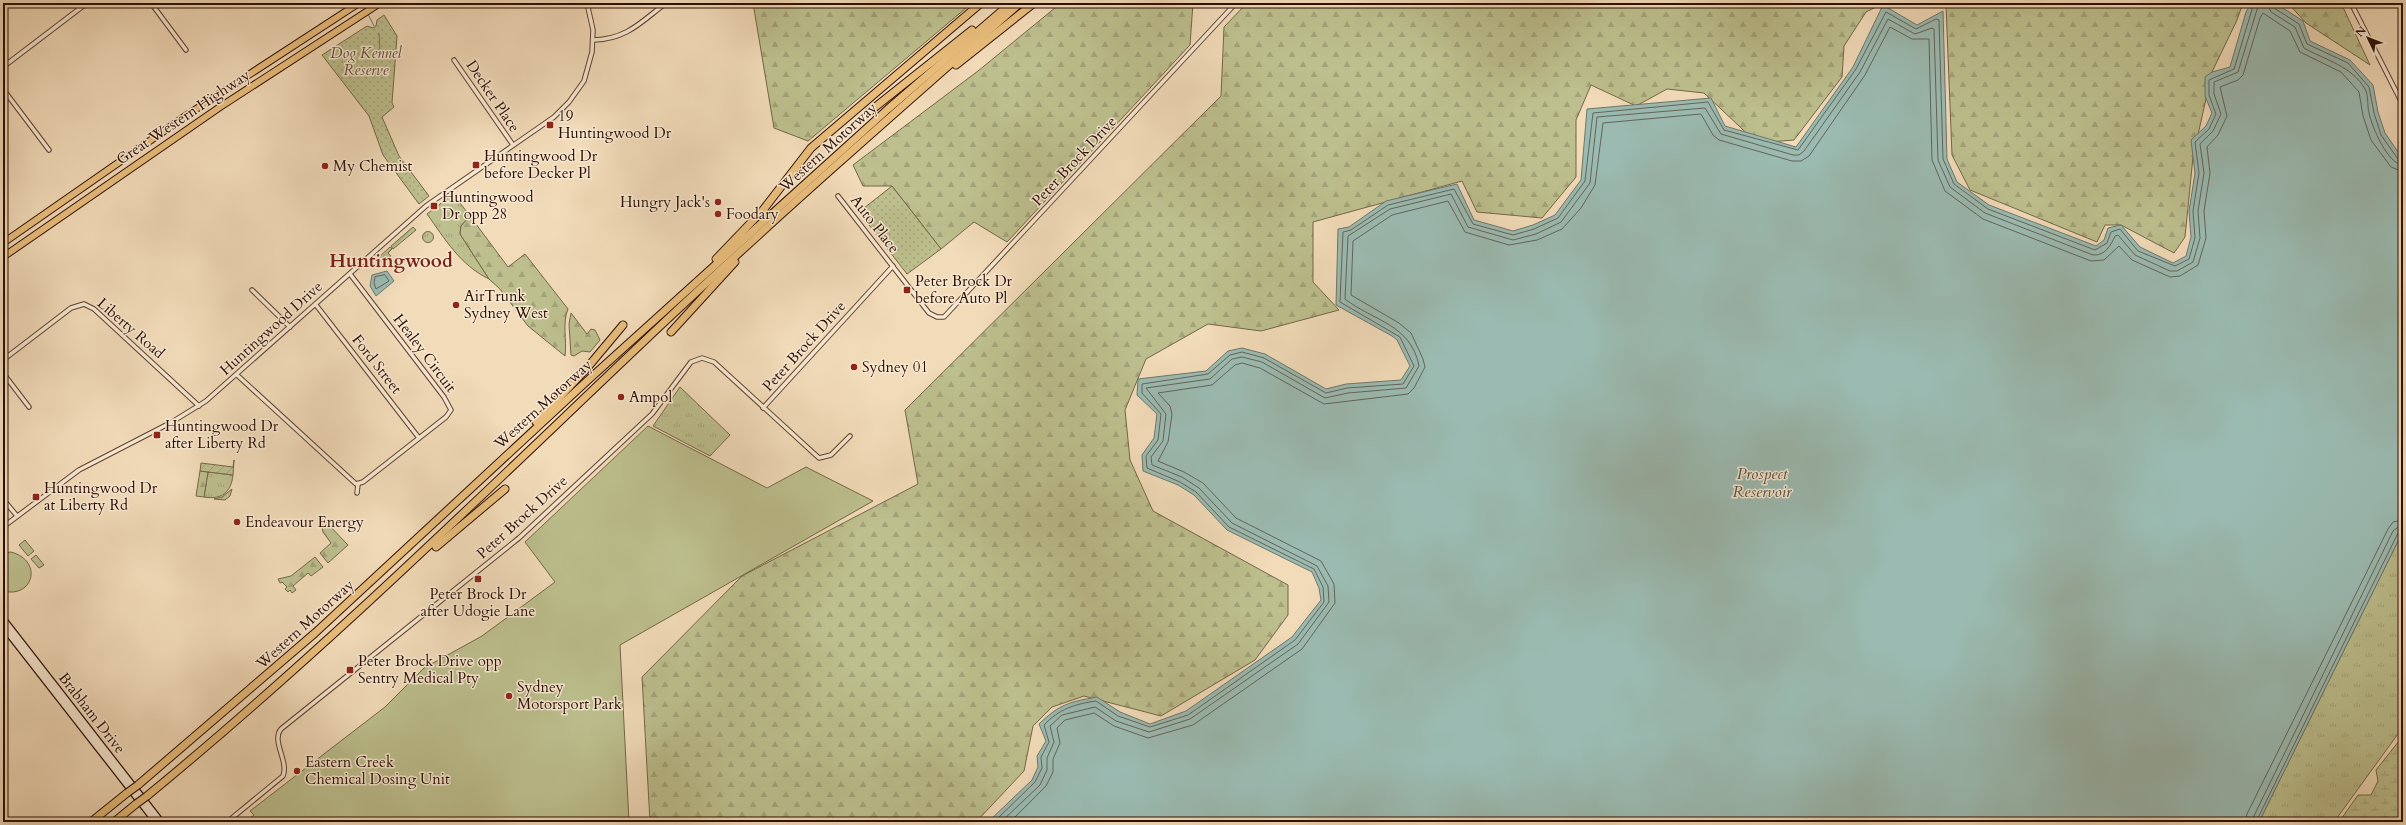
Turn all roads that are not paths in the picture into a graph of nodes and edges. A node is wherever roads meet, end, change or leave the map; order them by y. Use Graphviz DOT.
graph roads {
  1 [pos="87,3"];
  2 [pos="151,3"];
  3 [pos="359,3"];
  4 [pos="380,3"];
  5 [pos="587,3"];
  6 [pos="666,3"];
  7 [pos="981,3"];
  8 [pos="1005,3"];
  9 [pos="1010,3"];
  10 [pos="1020,3"];
  11 [pos="1034,3"];
  12 [pos="1236,3"];
  13 [pos="2351,3"];
  14 [pos="594,40"];
  15 [pos="186,50"];
  16 [pos="454,60"];
  17 [pos="3,67"];
  18 [pos="3,89"];
  19 [pos="909,100"];
  20 [pos="2403,105"];
  21 [pos="869,112"];
  22 [pos="186,115"];
  23 [pos="193,125"];
  24 [pos="513,145"];
  25 [pos="49,150"];
  26 [pos="838,196"];
  27 [pos="3,243"];
  28 [pos="750,244"];
  29 [pos="3,257"];
  30 [pos="893,266"];
  31 [pos="350,274"];
  32 [pos="252,290"];
  33 [pos="679,299"];
  34 [pos="316,304"];
  35 [pos="623,325"];
  36 [pos="290,327"];
  37 [pos="671,332"];
  38 [pos="3,360"];
  39 [pos="3,373"];
  40 [pos="237,375"];
  41 [pos="199,406"];
  42 [pos="29,407"];
  43 [pos="763,408"];
  44 [pos="850,436"];
  45 [pos="419,438"];
  46 [pos="522,440"];
  47 [pos="358,484"];
  48 [pos="505,489"];
  49 [pos="357,493"];
  50 [pos="3,499"];
  51 [pos="17,516"];
  52 [pos="3,527"];
  53 [pos="390,584"];
  54 [pos="3,620"];
  55 [pos="3,626"];
  56 [pos="91,822"];
  57 [pos="114,822"];
  58 [pos="156,822"];
  59 [pos="161,822"];
  60 [pos="227,822"];
  1 -- 17 [label="street"];
  2 -- 15 [label="street"];
  3 -- 22 [label="highway, Great Western Highway"];
  4 -- 23 [label="highway, Great Western Highway"];
  5 -- 14 [label="street, Huntingwood Drive"];
  6 -- 14 [label="street"];
  7 -- 33 [label="highway"];
  8 -- 21 [label="highway"];
  9 -- 33 [label="highway, Western Motorway"];
  10 -- 19 [label="highway, Western Motorway"];
  11 -- 19 [label="highway"];
  12 -- 30 [label="street, Peter Brock Drive"];
  13 -- 20 [label="street"];
  14 -- 24 [label="street, Huntingwood Drive"];
  16 -- 24 [label="street, Decker Place"];
  18 -- 25 [label="street"];
  19 -- 28 [label="highway, Western Motorway"];
  22 -- 23 [label="highway"];
  22 -- 27 [label="highway, Great Western Highway"];
  23 -- 29 [label="highway, Great Western Highway"];
  24 -- 31 [label="street, Huntingwood Drive"];
  26 -- 30 [label="street, Auto Place"];
  28 -- 37 [label="highway"];
  28 -- 53 [label="highway, Western Motorway"];
  30 -- 43 [label="street, Peter Brock Drive"];
  31 -- 34 [label="street, Huntingwood Drive"];
  31 -- 45 [label="street, Healey Circuit"];
  32 -- 36 [label="street"];
  33 -- 46 [label="highway, Western Motorway"];
  34 -- 36 [label="street, Huntingwood Drive"];
  34 -- 45 [label="street, Ford Street"];
  35 -- 46 [label="highway"];
  36 -- 40 [label="street, Huntingwood Drive"];
  38 -- 41 [label="street, Liberty Road"];
  39 -- 42 [label="street"];
  40 -- 41 [label="street, Huntingwood Drive"];
  40 -- 47 [label="street"];
  41 -- 51 [label="street, Huntingwood Drive"];
  43 -- 44 [label="street"];
  43 -- 60 [label="street, Peter Brock Drive"];
  45 -- 47 [label="street, Healey Circuit"];
  46 -- 56 [label="highway, Western Motorway, bridge"];
  47 -- 49 [label="street"];
  48 -- 53 [label="highway"];
  50 -- 51 [label="street"];
  51 -- 52 [label="street, Huntingwood Drive"];
  53 -- 57 [label="highway, Western Motorway, bridge"];
  54 -- 59 [label="main road, Brabham Drive"];
  55 -- 58 [label="main road, Brabham Drive"];
}
